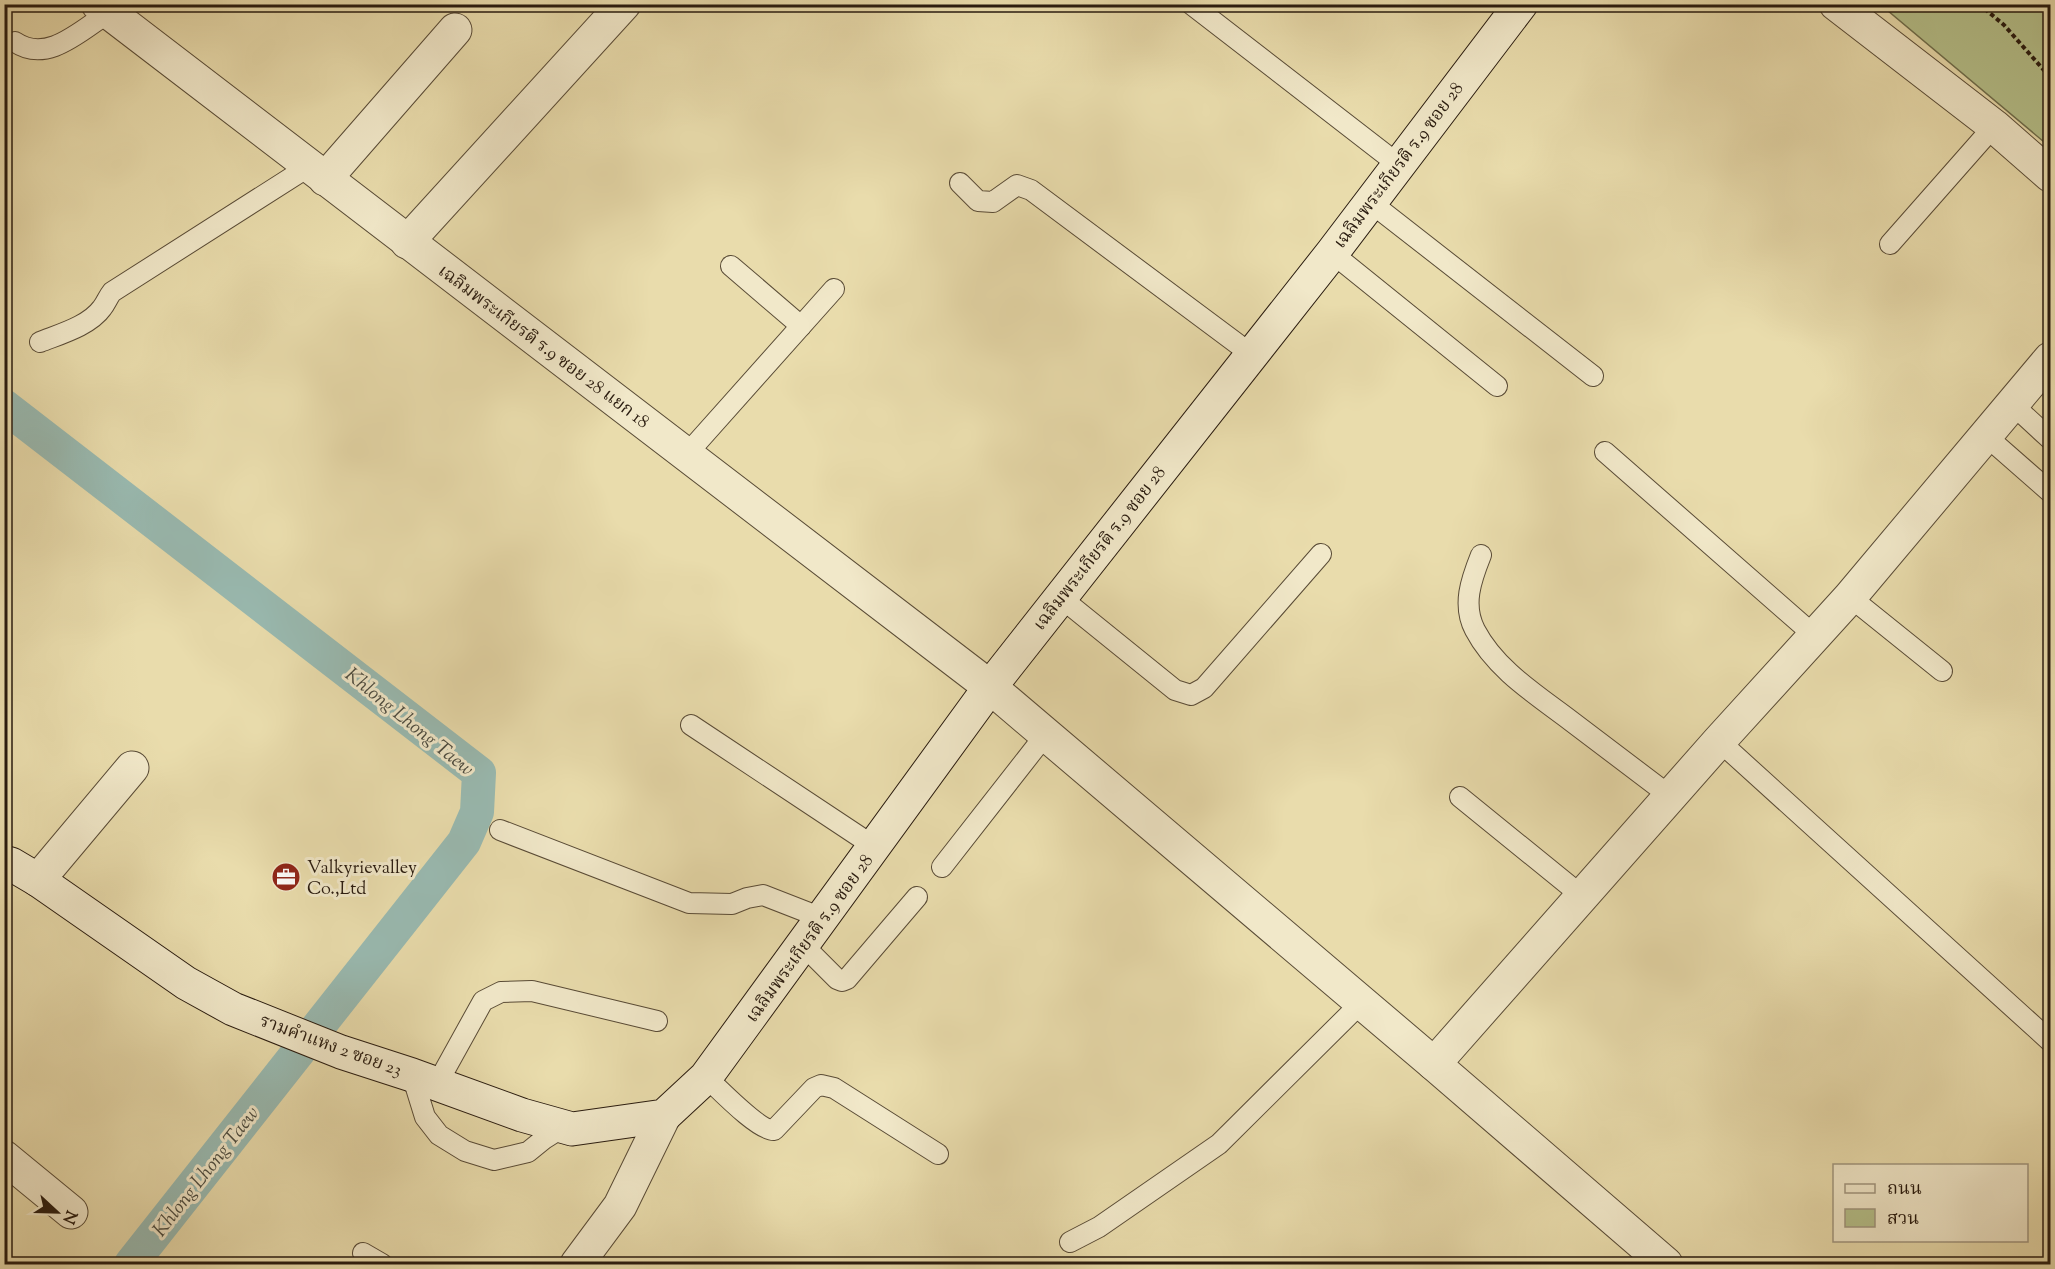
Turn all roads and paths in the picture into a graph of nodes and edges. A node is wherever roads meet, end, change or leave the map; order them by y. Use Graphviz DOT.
graph roads {
  1 [pos="624,4"];
  2 [pos="1191,4"];
  3 [pos="1521,4"];
  4 [pos="1836,4"];
  5 [pos="1979,4"];
  6 [pos="103,9"];
  7 [pos="455,30"];
  8 [pos="15,42"];
  9 [pos="2050,77"];
  10 [pos="1994,126"];
  11 [pos="1399,165"];
  12 [pos="316,173"];
  13 [pos="2050,174"];
  14 [pos="960,183"];
  15 [pos="1370,202"];
  16 [pos="407,242"];
  17 [pos="1890,244"];
  18 [pos="1332,253"];
  19 [pos="731,266"];
  20 [pos="834,289"];
  21 [pos="801,326"];
  22 [pos="40,342"];
  23 [pos="1251,354"];
  24 [pos="2050,359"];
  25 [pos="1593,376"];
  26 [pos="1497,386"];
  27 [pos="2012,404"];
  28 [pos="1985,435"];
  29 [pos="2050,439"];
  30 [pos="1605,452"];
  31 [pos="686,455"];
  32 [pos="2050,492"];
  33 [pos="1321,554"];
  34 [pos="1481,555"];
  35 [pos="1060,597"];
  36 [pos="1850,597"];
  37 [pos="1815,636"];
  38 [pos="1942,671"];
  39 [pos="990,687"];
  40 [pos="691,725"];
  41 [pos="1046,734"];
  42 [pos="1719,741"];
  43 [pos="132,768"];
  44 [pos="1460,796"];
  45 [pos="1670,796"];
  46 [pos="500,830"];
  47 [pos="875,847"];
  48 [pos="4,862"];
  49 [pos="942,867"];
  50 [pos="39,880"];
  51 [pos="1582,896"];
  52 [pos="917,897"];
  53 [pos="822,918"];
  54 [pos="803,945"];
  55 [pos="1361,1003"];
  56 [pos="657,1021"];
  57 [pos="2050,1041"];
  58 [pos="1434,1064"];
  59 [pos="425,1079"];
  60 [pos="685,1097"];
  61 [pos="563,1127"];
  62 [pos="938,1154"];
  63 [pos="4,1157"];
  64 [pos="71,1212"];
  65 [pos="1070,1242"];
  66 [pos="363,1252"];
  67 [pos="382,1264"];
  68 [pos="577,1264"];
  69 [pos="1666,1264"];
  1 -- 16 [label="street"];
  2 -- 11 [label="lane"];
  3 -- 11 [label="street, เฉลิมพระเกียรติ ร.9 ซอย 28"];
  4 -- 10 [label="street"];
  5 -- 9 [label="path"];
  6 -- 8 [label="lane"];
  6 -- 12 [label="street, เฉลิมพระเกียรติ ร.9 ซอย 28 แยก 18"];
  7 -- 12 [label="street"];
  10 -- 13 [label="street"];
  10 -- 17 [label="lane"];
  11 -- 15 [label="street, เฉลิมพระเกียรติ ร.9 ซอย 28"];
  12 -- 16 [label="street, เฉลิมพระเกียรติ ร.9 ซอย 28 แยก 18"];
  12 -- 22 [label="lane"];
  14 -- 23 [label="lane"];
  15 -- 18 [label="street, เฉลิมพระเกียรติ ร.9 ซอย 28"];
  15 -- 25 [label="lane"];
  16 -- 31 [label="street, เฉลิมพระเกียรติ ร.9 ซอย 28 แยก 18"];
  18 -- 23 [label="street, เฉลิมพระเกียรติ ร.9 ซอย 28"];
  18 -- 26 [label="lane"];
  19 -- 21 [label="lane"];
  20 -- 21 [label="lane"];
  21 -- 31 [label="lane"];
  23 -- 35 [label="street, เฉลิมพระเกียรติ ร.9 ซอย 28"];
  24 -- 27 [label="street"];
  27 -- 28 [label="street"];
  27 -- 29 [label="lane"];
  28 -- 32 [label="lane"];
  28 -- 36 [label="street"];
  30 -- 37 [label="lane"];
  31 -- 39 [label="street, เฉลิมพระเกียรติ ร.9 ซอย 28 แยก 18"];
  33 -- 35 [label="lane"];
  34 -- 45 [label="lane"];
  35 -- 39 [label="street, เฉลิมพระเกียรติ ร.9 ซอย 28"];
  36 -- 37 [label="street"];
  36 -- 38 [label="lane"];
  37 -- 42 [label="street"];
  39 -- 41 [label="street, เฉลิมพระเกียรติ ร.9 ซอย 28 แยก 18"];
  39 -- 47 [label="street, เฉลิมพระเกียรติ ร.9 ซอย 28"];
  40 -- 47 [label="lane"];
  41 -- 49 [label="lane"];
  41 -- 55 [label="street, เฉลิมพระเกียรติ ร.9 ซอย 28 แยก 18"];
  42 -- 45 [label="street"];
  42 -- 57 [label="lane"];
  43 -- 50 [label="street"];
  44 -- 51 [label="lane"];
  45 -- 51 [label="street"];
  46 -- 53 [label="lane"];
  47 -- 53 [label="street, เฉลิมพระเกียรติ ร.9 ซอย 28"];
  48 -- 50 [label="street, รามคำแหง 2 ซอย 23"];
  50 -- 59 [label="street, รามคำแหง 2 ซอย 23"];
  51 -- 58 [label="street"];
  52 -- 54 [label="lane"];
  53 -- 54 [label="street, เฉลิมพระเกียรติ ร.9 ซอย 28"];
  54 -- 60 [label="street, เฉลิมพระเกียรติ ร.9 ซอย 28"];
  55 -- 58 [label="street, เฉลิมพระเกียรติ ร.9 ซอย 28 แยก 18"];
  55 -- 65 [label="lane"];
  56 -- 59 [label="lane"];
  58 -- 69 [label="street, เฉลิมพระเกียรติ ร.9 ซอย 28 แยก 18"];
  59 -- 61 [label="street, รามคำแหง 2 ซอย 23"];
  59 -- 61 [label="lane"];
  60 -- 61 [label="street, รามคำแหง 2 ซอย 23"];
  60 -- 62 [label="lane"];
  60 -- 68 [label="street, เฉลิมพระเกียรติ ร.9 ซอย 28"];
  63 -- 64 [label="street"];
  66 -- 67 [label="lane"];
}
